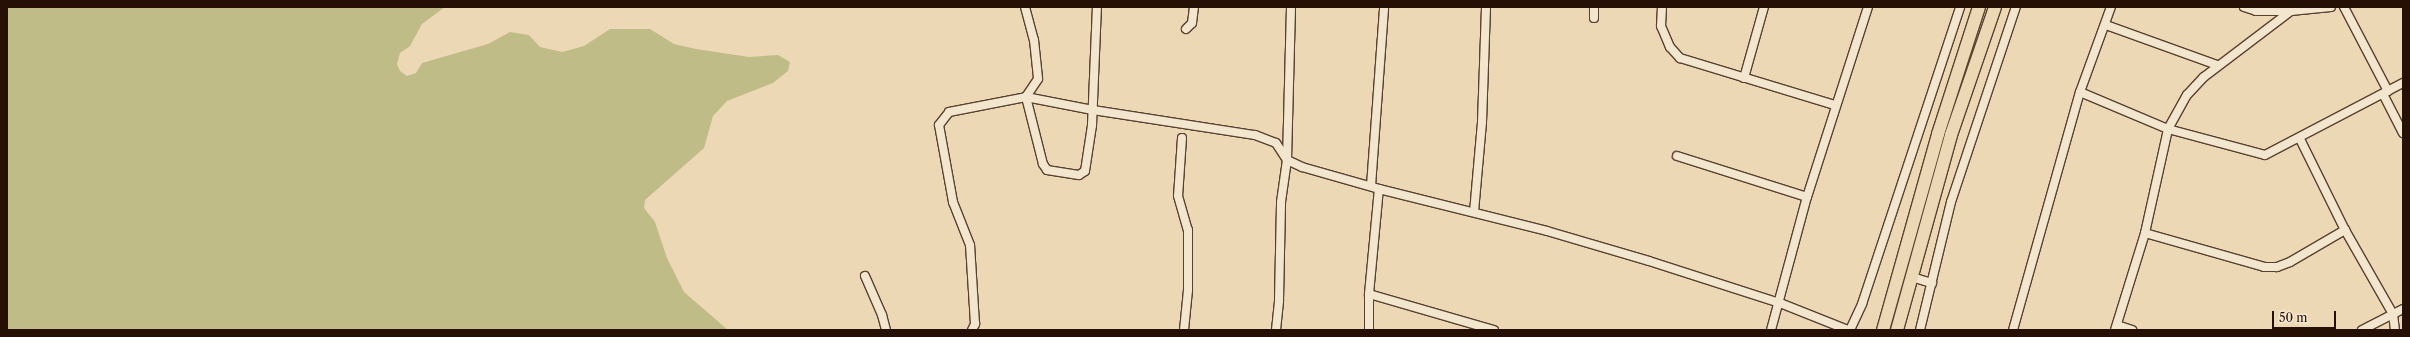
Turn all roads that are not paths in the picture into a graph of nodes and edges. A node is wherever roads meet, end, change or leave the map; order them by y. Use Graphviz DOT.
graph roads {
  1 [pos="1025,7"];
  2 [pos="1096,7"];
  3 [pos="1194,7"];
  4 [pos="1291,7"];
  5 [pos="1384,7"];
  6 [pos="1486,7"];
  7 [pos="1594,7"];
  8 [pos="1662,7"];
  9 [pos="1764,7"];
  10 [pos="1868,7"];
  11 [pos="1960,7"];
  12 [pos="1979,7"];
  13 [pos="1995,7"];
  14 [pos="2016,7"];
  15 [pos="2111,7"];
  16 [pos="2244,7"];
  17 [pos="2331,7"];
  18 [pos="2344,7"];
  19 [pos="2291,9"];
  20 [pos="1594,18"];
  21 [pos="2106,25"];
  22 [pos="1186,29"];
  23 [pos="2217,65"];
  24 [pos="1744,78"];
  25 [pos="2403,83"];
  26 [pos="2080,92"];
  27 [pos="2385,92"];
  28 [pos="1026,97"];
  29 [pos="1835,105"];
  30 [pos="1093,110"];
  31 [pos="2168,129"];
  32 [pos="2403,133"];
  33 [pos="1182,138"];
  34 [pos="2300,139"];
  35 [pos="1678,156"];
  36 [pos="1287,160"];
  37 [pos="1375,188"];
  38 [pos="1807,197"];
  39 [pos="1474,212"];
  40 [pos="2345,230"];
  41 [pos="2145,233"];
  42 [pos="865,276"];
  43 [pos="1912,277"];
  44 [pos="1932,283"];
  45 [pos="1369,294"];
  46 [pos="1780,303"];
  47 [pos="2403,309"];
  48 [pos="2393,314"];
  49 [pos="1473,326"];
  50 [pos="2116,327"];
  51 [pos="886,330"];
  52 [pos="972,330"];
  53 [pos="1184,330"];
  54 [pos="1276,330"];
  55 [pos="1369,330"];
  56 [pos="1494,330"];
  57 [pos="1771,330"];
  58 [pos="1849,330"];
  59 [pos="1882,330"];
  60 [pos="1897,330"];
  61 [pos="1920,330"];
  62 [pos="2013,330"];
  63 [pos="2132,330"];
  64 [pos="2362,330"];
  65 [pos="2395,330"];
  1 -- 28 [label="street"];
  2 -- 30 [label="street"];
  3 -- 22 [label="street"];
  4 -- 36 [label="street"];
  5 -- 37 [label="street"];
  6 -- 39 [label="street"];
  7 -- 20 [label="street"];
  8 -- 24 [label="street"];
  9 -- 24 [label="street"];
  10 -- 29 [label="street"];
  11 -- 58 [label="street"];
  12 -- 59 [label="main road"];
  13 -- 43 [label="main road"];
  14 -- 44 [label="street"];
  15 -- 21 [label="street"];
  16 -- 19 [label="street"];
  17 -- 19 [label="street"];
  18 -- 27 [label="street"];
  19 -- 23 [label="street"];
  21 -- 23 [label="street"];
  21 -- 26 [label="street"];
  23 -- 31 [label="street"];
  24 -- 29 [label="street"];
  25 -- 27 [label="street"];
  26 -- 31 [label="street"];
  26 -- 62 [label="street"];
  27 -- 32 [label="street"];
  27 -- 34 [label="street"];
  28 -- 30 [label="street"];
  28 -- 30 [label="street"];
  28 -- 52 [label="street"];
  29 -- 38 [label="street"];
  30 -- 36 [label="street"];
  31 -- 34 [label="street"];
  31 -- 41 [label="street"];
  33 -- 53 [label="street"];
  34 -- 40 [label="street"];
  35 -- 38 [label="street"];
  36 -- 37 [label="street"];
  36 -- 54 [label="street"];
  37 -- 39 [label="street"];
  37 -- 45 [label="street"];
  38 -- 46 [label="street"];
  39 -- 46 [label="street"];
  40 -- 41 [label="street"];
  40 -- 48 [label="street"];
  41 -- 50 [label="street"];
  42 -- 51 [label="street"];
  43 -- 44 [label="street"];
  43 -- 60 [label="main road"];
  44 -- 61 [label="street"];
  45 -- 49 [label="street"];
  45 -- 55 [label="street"];
  46 -- 57 [label="street"];
  46 -- 58 [label="street"];
  47 -- 48 [label="street"];
  48 -- 64 [label="street"];
  48 -- 65 [label="street"];
  49 -- 56 [label="street"];
  50 -- 63 [label="street"];
}
